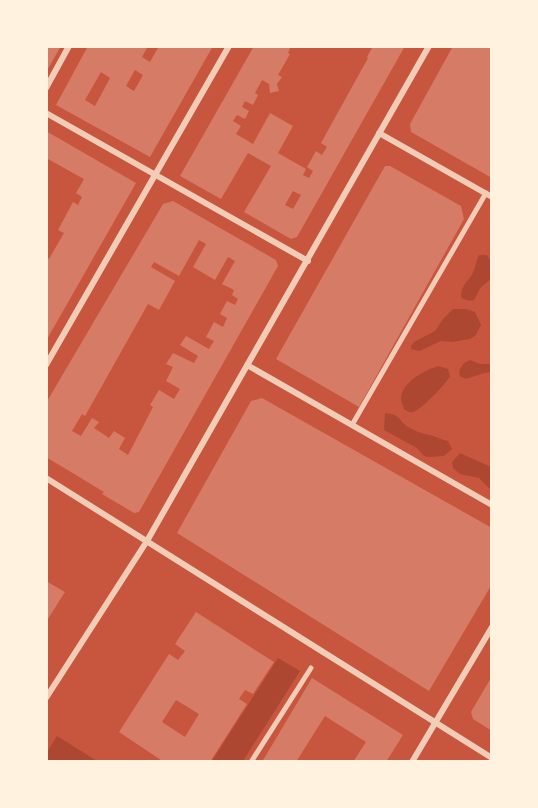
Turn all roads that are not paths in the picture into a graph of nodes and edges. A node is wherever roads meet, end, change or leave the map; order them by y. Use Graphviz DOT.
graph roads {
  1 [pos="69,46"];
  2 [pos="229,46"];
  3 [pos="429,46"];
  4 [pos="46,88"];
  5 [pos="46,113"];
  6 [pos="379,133"];
  7 [pos="156,175"];
  8 [pos="489,195"];
  9 [pos="308,261"];
  10 [pos="46,365"];
  11 [pos="247,365"];
  12 [pos="352,425"];
  13 [pos="46,478"];
  14 [pos="492,505"];
  15 [pos="147,541"];
  16 [pos="492,627"];
  17 [pos="311,668"];
  18 [pos="46,698"];
  19 [pos="435,723"];
  20 [pos="492,758"];
  21 [pos="251,762"];
  22 [pos="412,762"];
  1 -- 4 [label="street"];
  2 -- 7 [label="street"];
  3 -- 6 [label="street"];
  5 -- 7 [label="street"];
  6 -- 8 [label="street"];
  6 -- 9 [label="street"];
  7 -- 9 [label="street"];
  7 -- 10 [label="street"];
  8 -- 12 [label="street"];
  9 -- 11 [label="street"];
  11 -- 12 [label="street"];
  11 -- 15 [label="street"];
  12 -- 14 [label="street"];
  13 -- 15 [label="street"];
  15 -- 18 [label="street"];
  15 -- 19 [label="street"];
  16 -- 19 [label="street"];
  17 -- 21 [label="street"];
  19 -- 20 [label="street"];
  19 -- 22 [label="street"];
}
